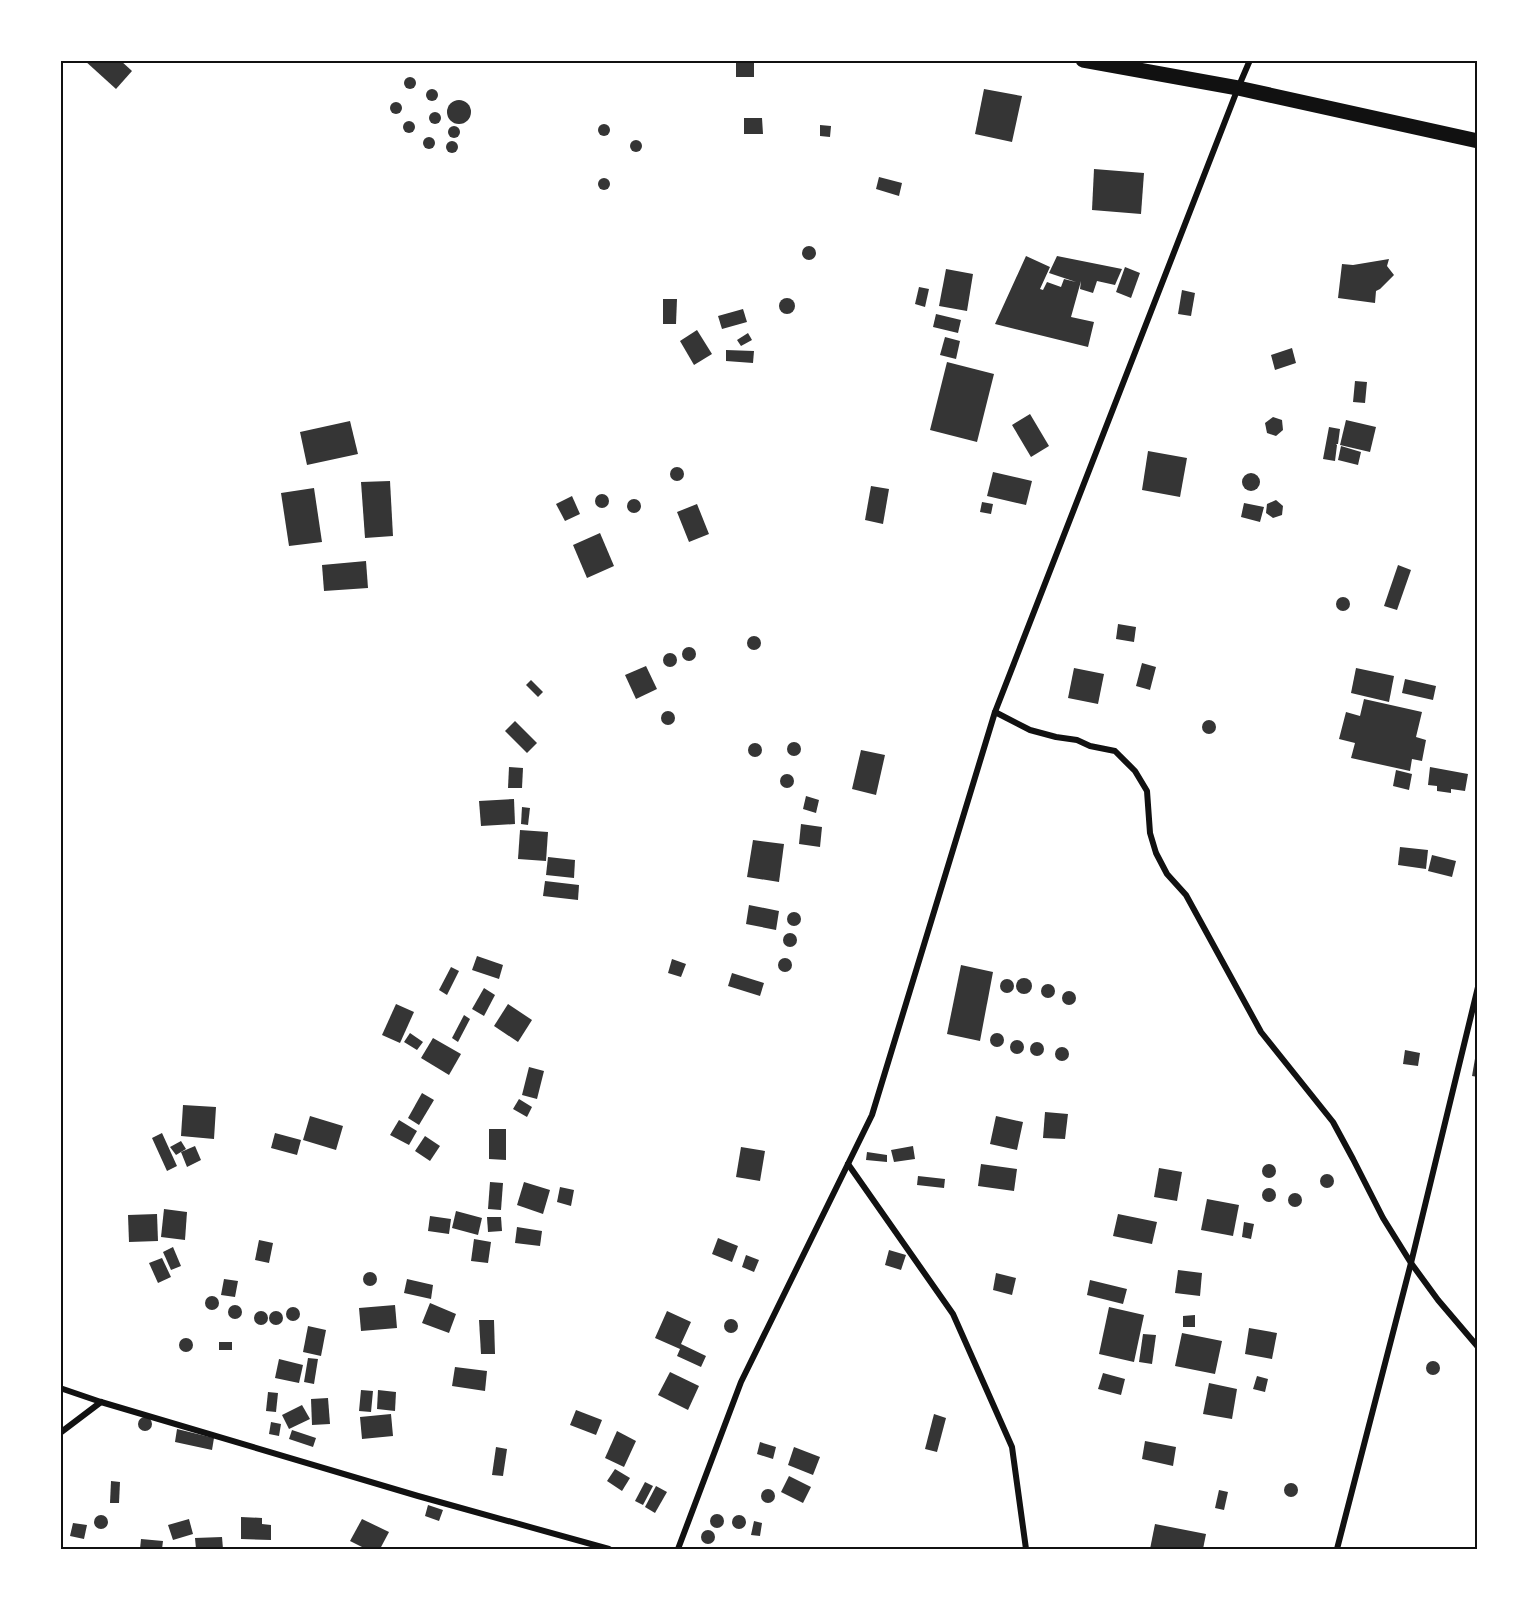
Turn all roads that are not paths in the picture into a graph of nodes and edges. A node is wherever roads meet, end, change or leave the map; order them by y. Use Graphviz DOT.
graph roads {
  1 [pos="1083,60"];
  2 [pos="1250,60"];
  3 [pos="1238,88"];
  4 [pos="1478,141"];
  5 [pos="995,712"];
  6 [pos="1478,987"];
  7 [pos="848,1164"];
  8 [pos="1411,1263"];
  9 [pos="1478,1347"];
  10 [pos="60,1388"];
  11 [pos="101,1402"];
  12 [pos="60,1432"];
  13 [pos="609,1549"];
  14 [pos="678,1549"];
  15 [pos="1026,1549"];
  16 [pos="1337,1549"];
  1 -- 3 [label="main road"];
  2 -- 3 [label="street"];
  3 -- 4 [label="main road"];
  3 -- 5 [label="street"];
  5 -- 7 [label="street"];
  5 -- 8 [label="street"];
  6 -- 8 [label="street"];
  7 -- 14 [label="street"];
  7 -- 15 [label="street"];
  8 -- 9 [label="street"];
  8 -- 16 [label="street"];
  10 -- 11 [label="street"];
  11 -- 12 [label="street"];
  11 -- 13 [label="street"];
}
